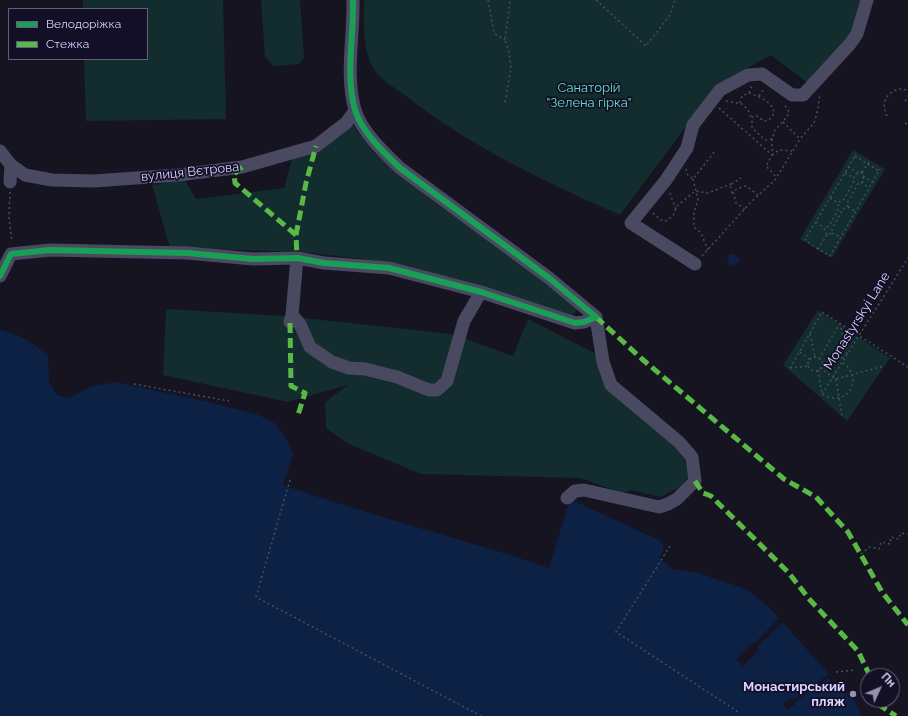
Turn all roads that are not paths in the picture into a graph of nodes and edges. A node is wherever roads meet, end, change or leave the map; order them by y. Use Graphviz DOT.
graph roads {
  1 [pos="353,0"];
  2 [pos="867,0"];
  3 [pos="355,111"];
  4 [pos="0,151"];
  5 [pos="11,165"];
  6 [pos="10,182"];
  7 [pos="297,258"];
  8 [pos="695,264"];
  9 [pos="0,276"];
  10 [pos="481,292"];
  11 [pos="596,317"];
  12 [pos="567,498"];
  1 -- 3 [label="street"];
  2 -- 8 [label="street"];
  3 -- 5 [label="street, вулиця Вєтрова"];
  3 -- 11 [label="street"];
  4 -- 5 [label="street, вулиця Вєтрова"];
  5 -- 6 [label="street"];
  7 -- 9 [label="street"];
  7 -- 10 [label="street"];
  7 -- 10 [label="street"];
  10 -- 11 [label="street"];
  11 -- 12 [label="street"];
}
